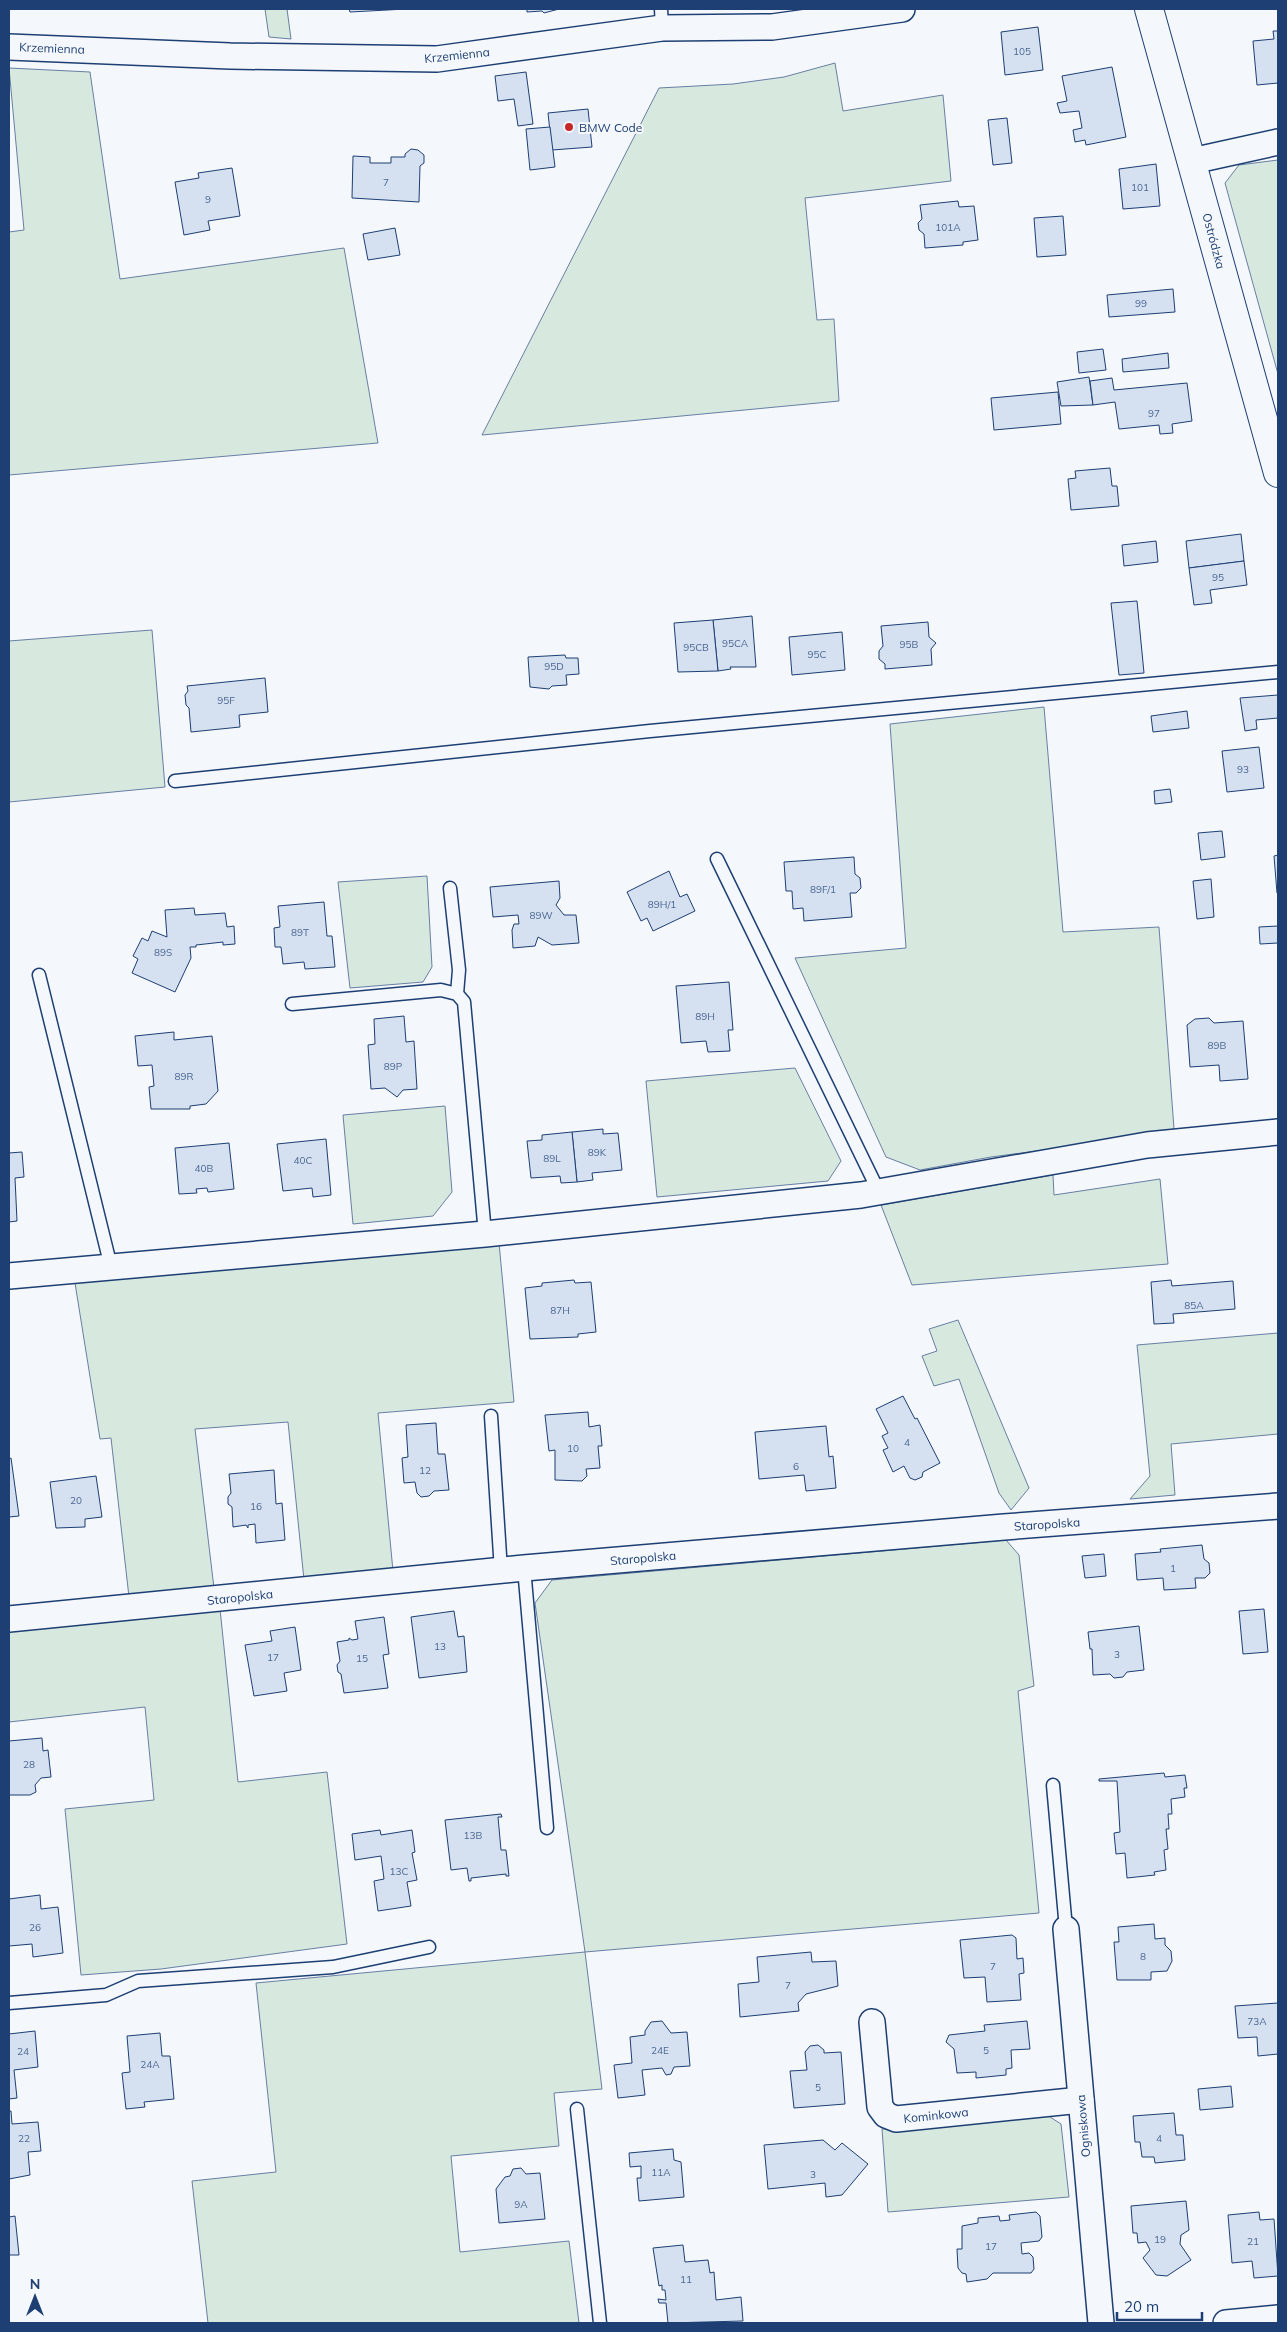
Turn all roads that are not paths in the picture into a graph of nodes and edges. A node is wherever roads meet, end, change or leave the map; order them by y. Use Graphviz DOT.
graph roads {
  1 [pos="902,9"];
  2 [pos="1149,9"];
  3 [pos="662,19"];
  4 [pos="9,46"];
  5 [pos="1278,142"];
  6 [pos="1192,160"];
  7 [pos="1278,473"];
  8 [pos="1278,672"];
  9 [pos="176,781"];
  10 [pos="717,859"];
  11 [pos="450,888"];
  12 [pos="40,975"];
  13 [pos="457,994"];
  14 [pos="292,1004"];
  15 [pos="1278,1132"];
  16 [pos="879,1192"];
  17 [pos="485,1234"];
  18 [pos="110,1267"];
  19 [pos="9,1276"];
  20 [pos="491,1416"];
  21 [pos="1278,1506"];
  22 [pos="513,1569"];
  23 [pos="9,1620"];
  24 [pos="1053,1785"];
  25 [pos="547,1828"];
  26 [pos="1066,1929"];
  27 [pos="430,1947"];
  28 [pos="9,2003"];
  29 [pos="872,2022"];
  30 [pos="1081,2100"];
  31 [pos="577,2109"];
  32 [pos="1278,2318"];
  33 [pos="600,2323"];
  34 [pos="1102,2323"];
  35 [pos="1226,2323"];
  1 -- 3 [label="street, Krzemienna"];
  2 -- 6 [label="street, Ostródzka"];
  3 -- 4 [label="street, Krzemienna"];
  5 -- 6 [label="street"];
  6 -- 7 [label="street, Ostródzka"];
  8 -- 9 [label="lane"];
  10 -- 16 [label="lane"];
  11 -- 13 [label="lane"];
  12 -- 18 [label="lane"];
  13 -- 14 [label="lane"];
  13 -- 17 [label="lane"];
  15 -- 16 [label="street"];
  16 -- 17 [label="street"];
  17 -- 18 [label="street"];
  18 -- 19 [label="street"];
  20 -- 22 [label="lane"];
  21 -- 22 [label="street, Staropolska"];
  22 -- 23 [label="street, Staropolska"];
  22 -- 25 [label="lane"];
  24 -- 26 [label="lane"];
  26 -- 30 [label="street, Ogniskowa"];
  27 -- 28 [label="lane"];
  29 -- 30 [label="street, Kominkowa"];
  30 -- 34 [label="street, Ogniskowa"];
  31 -- 33 [label="lane"];
  32 -- 35 [label="street"];
}
